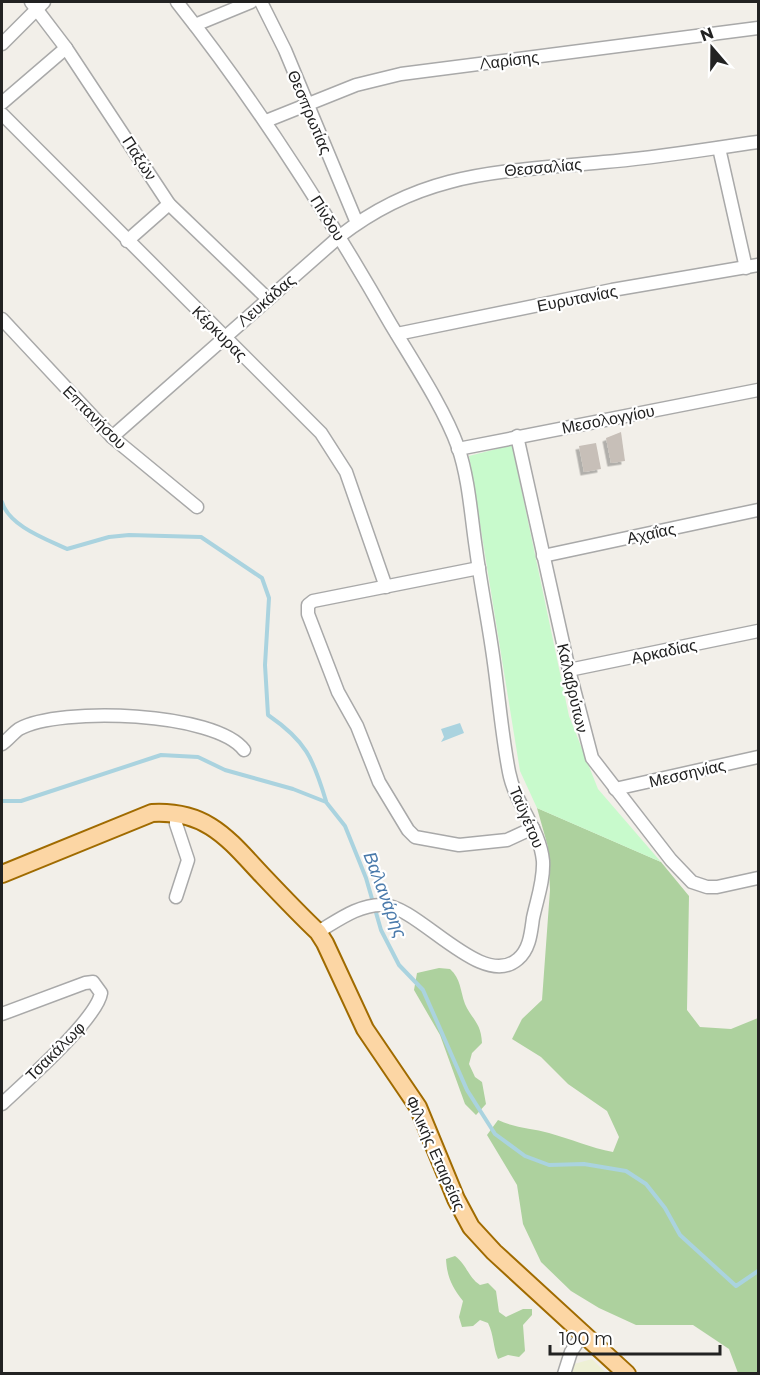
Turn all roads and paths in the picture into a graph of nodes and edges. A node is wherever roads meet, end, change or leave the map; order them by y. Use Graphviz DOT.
graph roads {
  1 [pos="177,2"];
  2 [pos="251,2"];
  3 [pos="261,2"];
  4 [pos="37,4"];
  5 [pos="195,25"];
  6 [pos="759,28"];
  7 [pos="2,44"];
  8 [pos="66,48"];
  9 [pos="2,103"];
  10 [pos="307,106"];
  11 [pos="2,114"];
  12 [pos="266,121"];
  13 [pos="759,142"];
  14 [pos="719,148"];
  15 [pos="169,204"];
  16 [pos="357,223"];
  17 [pos="340,236"];
  18 [pos="127,241"];
  19 [pos="752,267"];
  20 [pos="268,298"];
  21 [pos="2,318"];
  22 [pos="397,334"];
  23 [pos="224,337"];
  24 [pos="759,390"];
  25 [pos="517,436"];
  26 [pos="112,437"];
  27 [pos="458,449"];
  28 [pos="197,507"];
  29 [pos="759,510"];
  30 [pos="543,556"];
  31 [pos="479,568"];
  32 [pos="386,587"];
  33 [pos="759,631"];
  34 [pos="569,670"];
  35 [pos="2,744"];
  36 [pos="244,750"];
  37 [pos="759,757"];
  38 [pos="615,789"];
  39 [pos="176,814"];
  40 [pos="533,828"];
  41 [pos="2,874"];
  42 [pos="759,878"];
  43 [pos="176,897"];
  44 [pos="318,932"];
  45 [pos="2,1014"];
  46 [pos="2,1104"];
  47 [pos="584,1332"];
  48 [pos="564,1374"];
  49 [pos="627,1374"];
  1 -- 5 [label="street, Πίνδου"];
  2 -- 5 [label="street"];
  3 -- 10 [label="street, Θεσπρωτίας"];
  4 -- 7 [label="street"];
  4 -- 8 [label="street, Παξών"];
  5 -- 12 [label="street, Πίνδου"];
  6 -- 10 [label="street, Λαρίσης"];
  8 -- 9 [label="street"];
  8 -- 15 [label="street, Παξών"];
  10 -- 12 [label="street, Λαρίσης"];
  10 -- 16 [label="street, Θεσπρωτίας"];
  11 -- 18 [label="street, Κέρκυρας"];
  12 -- 17 [label="street, Πίνδου"];
  13 -- 14 [label="street, Θεσσαλίας"];
  14 -- 16 [label="street, Θεσσαλίας"];
  14 -- 19 [label="street"];
  15 -- 18 [label="street"];
  15 -- 20 [label="street, Παξών"];
  16 -- 17 [label="street, Θεσσαλίας"];
  17 -- 20 [label="street, Λευκάδας"];
  17 -- 22 [label="street, Πίνδου"];
  18 -- 23 [label="street, Κέρκυρας"];
  19 -- 22 [label="street, Ευρυτανίας"];
  20 -- 23 [label="street, Λευκάδας"];
  21 -- 26 [label="street, Επτανήσου"];
  22 -- 27 [label="street, Πίνδου"];
  23 -- 26 [label="street, Λευκάδας"];
  23 -- 32 [label="street, Κέρκυρας"];
  24 -- 25 [label="street, Μεσολογγίου"];
  25 -- 27 [label="street, Μεσολογγίου"];
  25 -- 30 [label="street, Καλαβρύτων"];
  26 -- 28 [label="street, Επτανήσου"];
  27 -- 31 [label="street, Ταϋγέτου"];
  29 -- 30 [label="street, Αχαΐας"];
  30 -- 34 [label="street, Καλαβρύτων"];
  31 -- 32 [label="street"];
  31 -- 40 [label="street, Ταϋγέτου"];
  32 -- 40 [label="street"];
  33 -- 34 [label="street, Αρκαδίας"];
  34 -- 38 [label="street, Καλαβρύτων"];
  35 -- 36 [label="street"];
  37 -- 38 [label="street, Μεσσηνίας"];
  38 -- 42 [label="street, Καλαβρύτων"];
  39 -- 41 [label="main road, Φιλικής Εταιρείας"];
  39 -- 43 [label="street"];
  39 -- 44 [label="main road, Φιλικής Εταιρείας"];
  40 -- 44 [label="street, Ταϋγέτου"];
  44 -- 47 [label="main road, Φιλικής Εταιρείας"];
  45 -- 46 [label="street, Τσακάλωφ"];
  47 -- 48 [label="street"];
  47 -- 49 [label="main road, Φιλικής Εταιρείας"];
}
